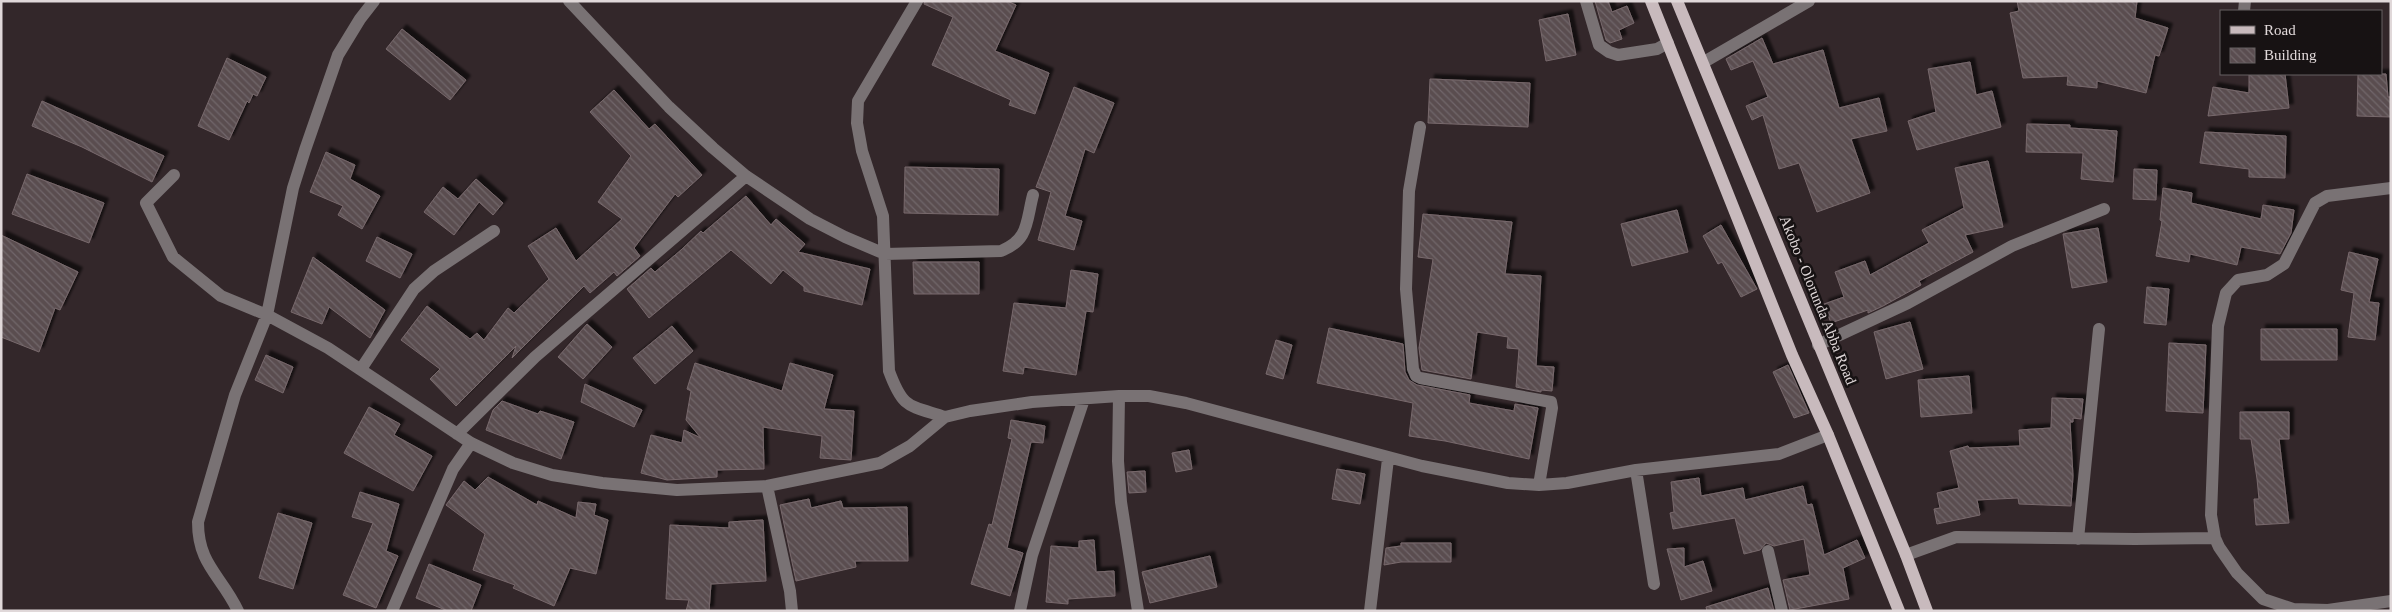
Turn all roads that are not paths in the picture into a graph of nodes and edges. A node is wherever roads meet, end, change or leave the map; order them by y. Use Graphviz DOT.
graph roads {
  1 [pos="374,1"];
  2 [pos="569,1"];
  3 [pos="917,1"];
  4 [pos="1586,1"];
  5 [pos="1651,1"];
  6 [pos="1677,1"];
  7 [pos="1809,1"];
  8 [pos="1668,43"];
  9 [pos="1704,62"];
  10 [pos="1420,127"];
  11 [pos="174,175"];
  12 [pos="746,176"];
  13 [pos="2391,188"];
  14 [pos="1033,195"];
  15 [pos="2104,209"];
  16 [pos="494,231"];
  17 [pos="885,254"];
  18 [pos="268,315"];
  19 [pos="2099,329"];
  20 [pos="1818,345"];
  21 [pos="361,369"];
  22 [pos="1119,396"];
  23 [pos="1084,399"];
  24 [pos="945,416"];
  25 [pos="457,434"];
  26 [pos="1828,436"];
  27 [pos="471,442"];
  28 [pos="1388,459"];
  29 [pos="1636,470"];
  30 [pos="1539,485"];
  31 [pos="767,486"];
  32 [pos="2215,538"];
  33 [pos="2078,539"];
  34 [pos="1768,551"];
  35 [pos="1906,556"];
  36 [pos="1654,584"];
  37 [pos="2391,601"];
  38 [pos="238,611"];
  39 [pos="392,611"];
  40 [pos="792,611"];
  41 [pos="1020,611"];
  42 [pos="1138,611"];
  43 [pos="1370,611"];
  44 [pos="1782,611"];
  45 [pos="1899,611"];
  46 [pos="1927,611"];
  1 -- 18 [label="street"];
  2 -- 12 [label="street"];
  3 -- 17 [label="street"];
  4 -- 8 [label="street"];
  5 -- 8 [label="main road"];
  6 -- 9 [label="main road, Akobo - Olorunda Abba Road"];
  7 -- 9 [label="street"];
  8 -- 26 [label="main road"];
  9 -- 20 [label="main road, Akobo - Olorunda Abba Road"];
  10 -- 30 [label="street"];
  11 -- 18 [label="street"];
  12 -- 17 [label="street"];
  12 -- 25 [label="street"];
  13 -- 32 [label="street"];
  14 -- 17 [label="street"];
  15 -- 20 [label="street"];
  16 -- 21 [label="street"];
  17 -- 24 [label="street"];
  18 -- 21 [label="street"];
  18 -- 38 [label="street"];
  19 -- 33 [label="street"];
  20 -- 35 [label="main road, Akobo - Olorunda Abba Road"];
  21 -- 25 [label="street"];
  22 -- 23 [label="street"];
  22 -- 28 [label="street"];
  22 -- 42 [label="street"];
  23 -- 24 [label="street"];
  23 -- 41 [label="street"];
  24 -- 31 [label="street"];
  25 -- 27 [label="street"];
  26 -- 29 [label="street"];
  26 -- 45 [label="main road"];
  27 -- 31 [label="street"];
  27 -- 39 [label="street"];
  28 -- 30 [label="street"];
  28 -- 43 [label="street"];
  29 -- 30 [label="street"];
  29 -- 36 [label="street"];
  31 -- 40 [label="street"];
  32 -- 33 [label="street"];
  32 -- 37 [label="street"];
  33 -- 35 [label="street"];
  34 -- 44 [label="street"];
  35 -- 46 [label="main road, Akobo - Olorunda Abba Road"];
}
